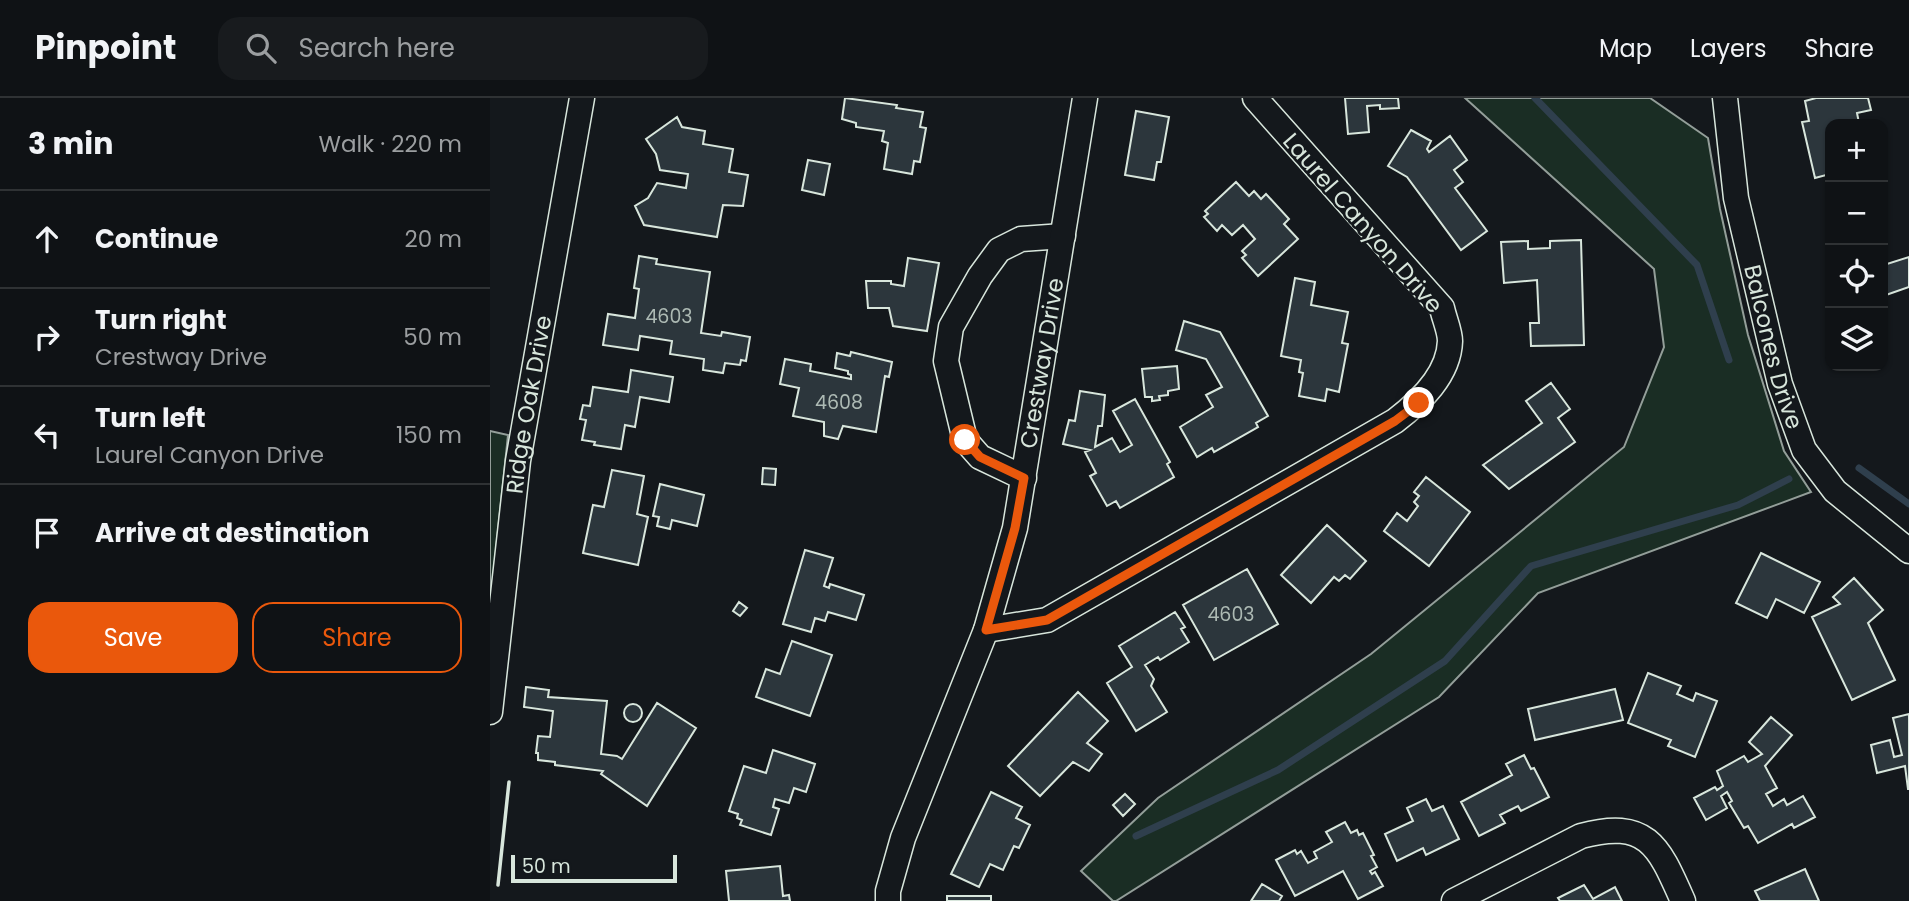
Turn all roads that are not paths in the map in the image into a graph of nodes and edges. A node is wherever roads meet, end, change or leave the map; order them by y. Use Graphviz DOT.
graph roads {
  1 [pos="582,98"];
  2 [pos="1085,98"];
  3 [pos="1255,98"];
  4 [pos="1725,98"];
  5 [pos="1063,236"];
  6 [pos="1024,478"];
  7 [pos="1909,551"];
  8 [pos="986,630"];
  9 [pos="490,712"];
  10 [pos="888,901"];
  11 [pos="1454,901"];
  12 [pos="1683,901"];
  1 -- 9 [label="street, Ridge Oak Drive"];
  2 -- 5 [label="street, Crestway Drive"];
  3 -- 8 [label="street, Laurel Canyon Drive"];
  4 -- 7 [label="street, Balcones Drive"];
  5 -- 6 [label="street, Crestway Drive"];
  5 -- 6 [label="street"];
  6 -- 8 [label="street, Crestway Drive"];
  8 -- 10 [label="street, Crestway Drive"];
  11 -- 12 [label="street"];
}
